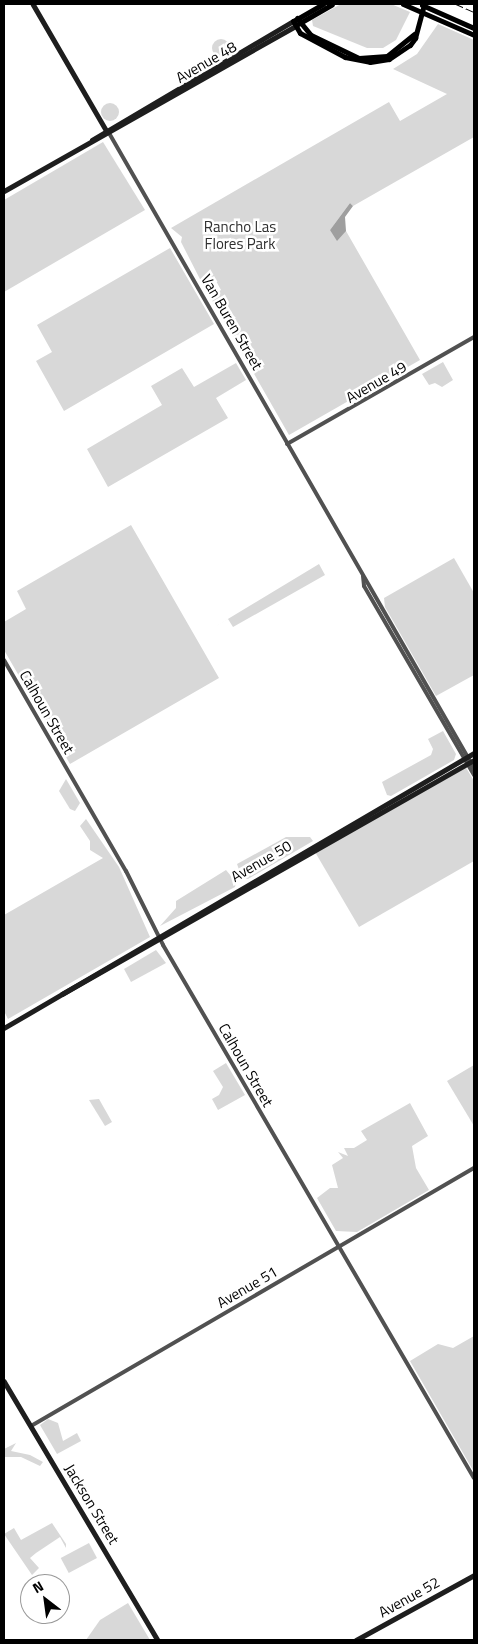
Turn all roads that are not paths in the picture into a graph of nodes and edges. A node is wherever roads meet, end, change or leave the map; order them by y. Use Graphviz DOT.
graph roads {
  1 [pos="33,4"];
  2 [pos="323,4"];
  3 [pos="332,4"];
  4 [pos="404,4"];
  5 [pos="422,4"];
  6 [pos="296,22"];
  7 [pos="474,28"];
  8 [pos="474,35"];
  9 [pos="258,41"];
  10 [pos="226,66"];
  11 [pos="107,131"];
  12 [pos="4,191"];
  13 [pos="474,337"];
  14 [pos="287,444"];
  15 [pos="4,660"];
  16 [pos="474,753"];
  17 [pos="469,760"];
  18 [pos="474,768"];
  19 [pos="474,775"];
  20 [pos="159,938"];
  21 [pos="4,1028"];
  22 [pos="474,1168"];
  23 [pos="339,1246"];
  24 [pos="4,1381"];
  25 [pos="30,1426"];
  26 [pos="474,1478"];
  27 [pos="474,1575"];
  28 [pos="158,1640"];
  29 [pos="356,1640"];
  1 -- 11 [label="main road, Van Buren Street"];
  2 -- 6 [label="main road, Avenue 48"];
  3 -- 6 [label="main road, Avenue 48"];
  4 -- 8 [label="main road"];
  5 -- 6 [label="main road"];
  5 -- 7 [label="main road"];
  6 -- 9 [label="main road, Avenue 48"];
  6 -- 10 [label="main road, Avenue 48"];
  9 -- 10 [label="main road"];
  9 -- 11 [label="main road, Avenue 48"];
  10 -- 11 [label="main road, Avenue 48"];
  11 -- 12 [label="main road, Avenue 48"];
  11 -- 14 [label="street, Van Buren Street"];
  13 -- 14 [label="street, Avenue 49"];
  14 -- 17 [label="street, Van Buren Street"];
  15 -- 20 [label="street, Calhoun Street"];
  16 -- 17 [label="main road, Avenue 50"];
  17 -- 18 [label="street, Van Buren Street"];
  17 -- 19 [label="street, Van Buren Street"];
  17 -- 20 [label="main road, Avenue 50"];
  20 -- 21 [label="main road, Avenue 50"];
  20 -- 23 [label="street, Calhoun Street"];
  22 -- 23 [label="street, Avenue 51"];
  23 -- 25 [label="street, Avenue 51"];
  23 -- 26 [label="street, Calhoun Street"];
  24 -- 25 [label="main road, Jackson Street"];
  25 -- 28 [label="main road, Jackson Street"];
  27 -- 29 [label="main road, Avenue 52"];
}
